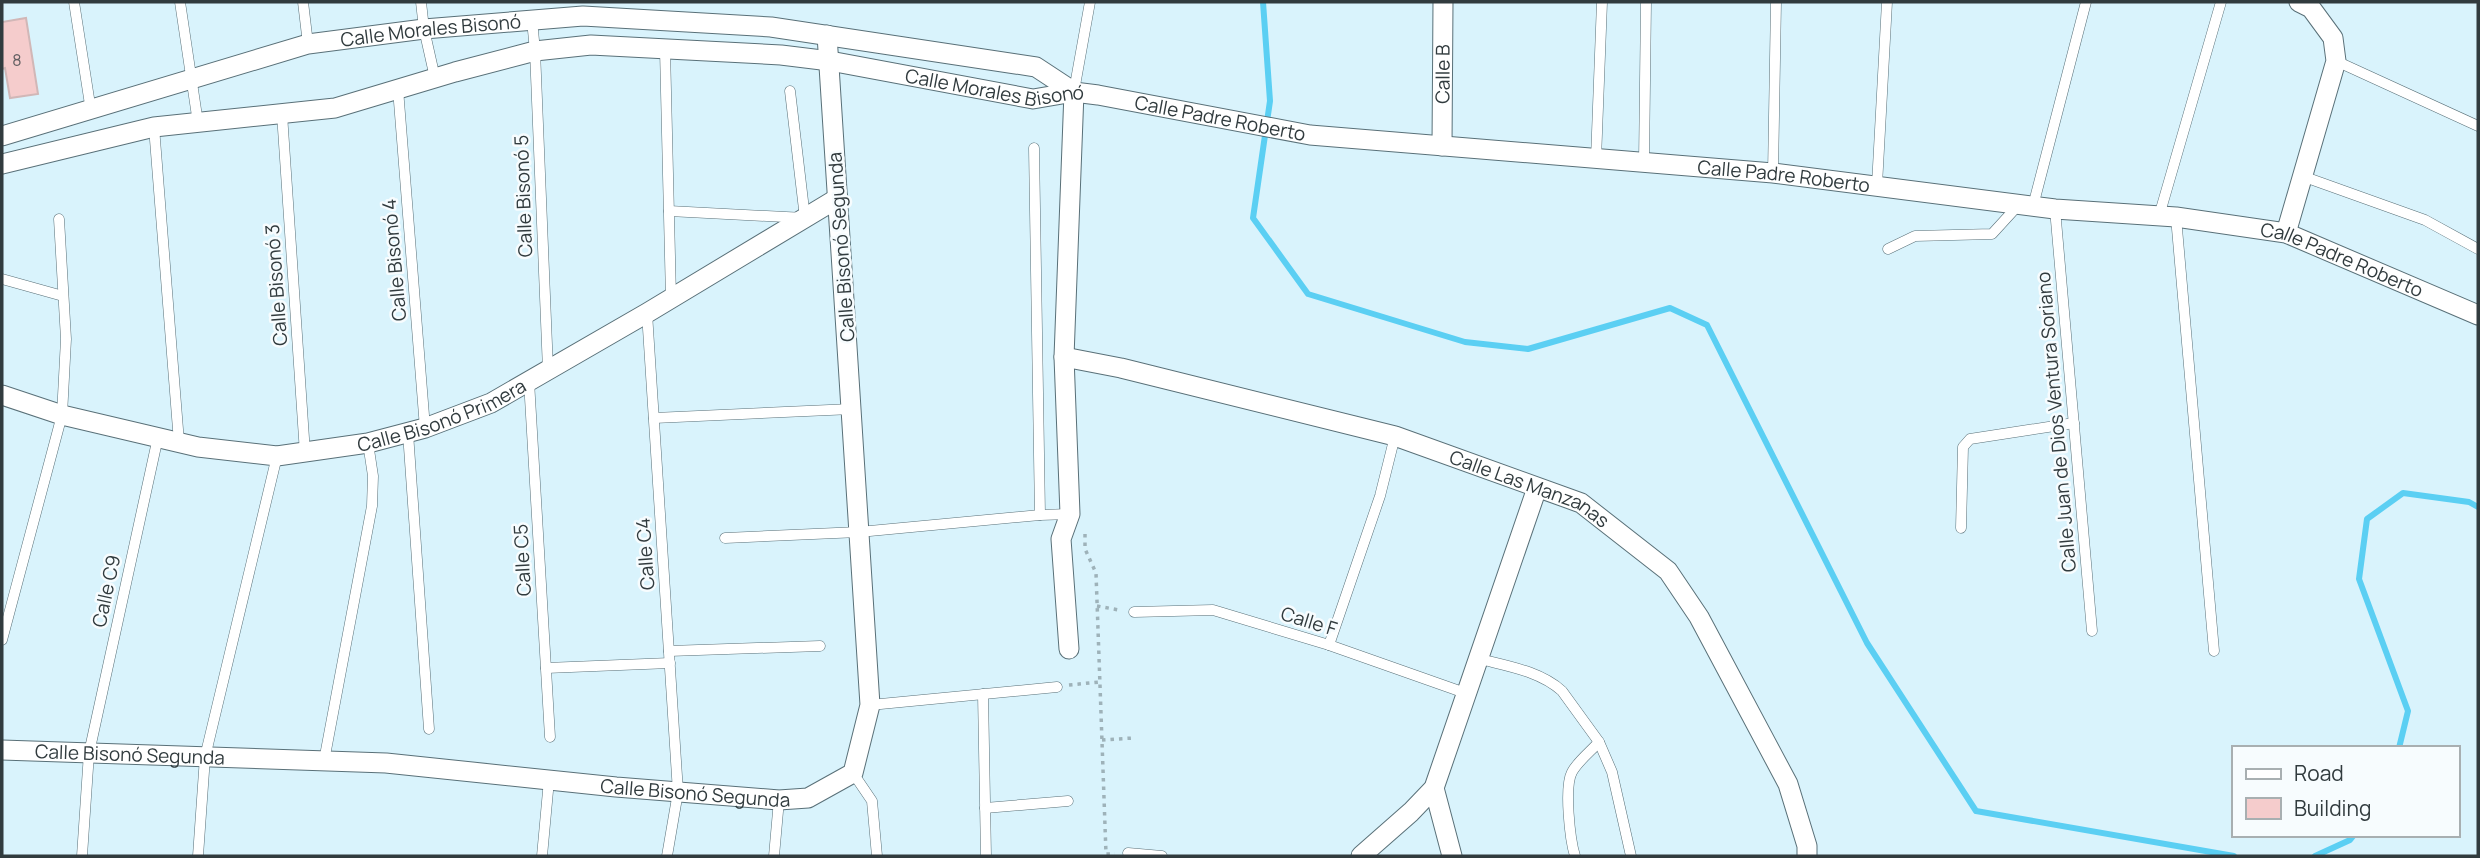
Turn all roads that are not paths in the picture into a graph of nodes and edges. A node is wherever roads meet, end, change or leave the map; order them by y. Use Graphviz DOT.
graph roads {
  1 [pos="74,2"];
  2 [pos="180,2"];
  3 [pos="303,2"];
  4 [pos="421,2"];
  5 [pos="1090,2"];
  6 [pos="1443,2"];
  7 [pos="1602,2"];
  8 [pos="1646,2"];
  9 [pos="1776,2"];
  10 [pos="1887,2"];
  11 [pos="2085,2"];
  12 [pos="2221,2"];
  13 [pos="2309,4"];
  14 [pos="532,20"];
  15 [pos="424,29"];
  16 [pos="827,35"];
  17 [pos="308,44"];
  18 [pos="665,50"];
  19 [pos="535,51"];
  20 [pos="830,61"];
  21 [pos="2336,61"];
  22 [pos="435,78"];
  23 [pos="190,80"];
  24 [pos="398,89"];
  25 [pos="790,91"];
  26 [pos="1074,92"];
  27 [pos="91,111"];
  28 [pos="282,114"];
  29 [pos="198,123"];
  30 [pos="2478,126"];
  31 [pos="155,127"];
  32 [pos="2,136"];
  33 [pos="1442,146"];
  34 [pos="1034,148"];
  35 [pos="1596,159"];
  36 [pos="1644,162"];
  37 [pos="2,164"];
  38 [pos="1773,173"];
  39 [pos="2302,176"];
  40 [pos="1877,185"];
  41 [pos="838,198"];
  42 [pos="2023,205"];
  43 [pos="2055,209"];
  44 [pos="669,211"];
  45 [pos="2167,217"];
  46 [pos="806,218"];
  47 [pos="59,219"];
  48 [pos="2286,233"];
  49 [pos="1888,249"];
  50 [pos="2478,249"];
  51 [pos="2,279"];
  52 [pos="63,296"];
  53 [pos="671,299"];
  54 [pos="648,313"];
  55 [pos="2478,315"];
  56 [pos="1064,357"];
  57 [pos="548,370"];
  58 [pos="529,381"];
  59 [pos="2,395"];
  60 [pos="852,409"];
  61 [pos="62,415"];
  62 [pos="654,418"];
  63 [pos="2074,423"];
  64 [pos="417,430"];
  65 [pos="1395,436"];
  66 [pos="158,437"];
  67 [pos="179,442"];
  68 [pos="368,443"];
  69 [pos="305,453"];
  70 [pos="277,456"];
  71 [pos="1537,488"];
  72 [pos="1040,515"];
  73 [pos="1077,519"];
  74 [pos="1961,528"];
  75 [pos="859,532"];
  76 [pos="725,538"];
  77 [pos="1134,612"];
  78 [pos="2092,631"];
  79 [pos="2,640"];
  80 [pos="1329,645"];
  81 [pos="820,646"];
  82 [pos="1069,649"];
  83 [pos="2214,652"];
  84 [pos="669,657"];
  85 [pos="1480,659"];
  86 [pos="545,668"];
  87 [pos="1057,687"];
  88 [pos="983,694"];
  89 [pos="1468,694"];
  90 [pos="870,705"];
  91 [pos="429,729"];
  92 [pos="551,737"];
  93 [pos="1599,742"];
  94 [pos="2,750"];
  95 [pos="89,753"];
  96 [pos="205,757"];
  97 [pos="324,761"];
  98 [pos="853,773"];
  99 [pos="549,780"];
  100 [pos="1434,788"];
  101 [pos="678,792"];
  102 [pos="779,800"];
  103 [pos="1068,801"];
  104 [pos="985,808"];
  105 [pos="1128,853"];
  106 [pos="82,856"];
  107 [pos="198,856"];
  108 [pos="542,856"];
  109 [pos="667,856"];
  110 [pos="774,856"];
  111 [pos="877,856"];
  112 [pos="986,856"];
  113 [pos="1162,856"];
  114 [pos="1362,856"];
  115 [pos="1452,856"];
  116 [pos="1575,856"];
  117 [pos="1631,856"];
  118 [pos="1807,856"];
  1 -- 27 [label="lane"];
  2 -- 23 [label="lane"];
  3 -- 17 [label="lane"];
  4 -- 15 [label="lane"];
  5 -- 26 [label="lane"];
  6 -- 33 [label="street, Calle B"];
  7 -- 35 [label="lane"];
  8 -- 36 [label="lane"];
  9 -- 38 [label="lane"];
  10 -- 40 [label="lane"];
  11 -- 42 [label="lane"];
  12 -- 45 [label="lane"];
  13 -- 21 [label="street"];
  14 -- 15 [label="street, Calle Morales Bisonó"];
  14 -- 16 [label="street, Calle Morales Bisonó"];
  14 -- 19 [label="lane, Calle Bisonó 5"];
  15 -- 17 [label="street, Calle Morales Bisonó"];
  15 -- 22 [label="lane"];
  16 -- 20 [label="street, Calle Bisonó Segunda"];
  16 -- 26 [label="street, Calle Morales Bisonó"];
  17 -- 23 [label="street, Calle Morales Bisonó"];
  18 -- 19 [label="street, Calle Morales Bisonó"];
  18 -- 20 [label="street, Calle Morales Bisonó"];
  18 -- 44 [label="lane"];
  19 -- 22 [label="street, Calle Morales Bisonó"];
  19 -- 57 [label="lane, Calle Bisonó 5"];
  20 -- 26 [label="street, Calle Morales Bisonó"];
  20 -- 41 [label="street, Calle Bisonó Segunda"];
  21 -- 30 [label="lane"];
  21 -- 39 [label="street"];
  22 -- 24 [label="street, Calle Morales Bisonó"];
  23 -- 27 [label="street, Calle Morales Bisonó"];
  23 -- 29 [label="lane"];
  24 -- 28 [label="street, Calle Morales Bisonó"];
  24 -- 64 [label="lane, Calle Bisonó 4"];
  25 -- 46 [label="lane"];
  26 -- 33 [label="street, Calle Padre Roberto"];
  26 -- 56 [label="street"];
  27 -- 32 [label="street, Calle Morales Bisonó"];
  28 -- 29 [label="street, Calle Morales Bisonó"];
  28 -- 69 [label="lane, Calle Bisonó 3"];
  29 -- 31 [label="street, Calle Morales Bisonó"];
  31 -- 37 [label="street, Calle Morales Bisonó"];
  31 -- 67 [label="lane"];
  33 -- 35 [label="street, Calle Padre Roberto"];
  34 -- 72 [label="lane"];
  35 -- 36 [label="street, Calle Padre Roberto"];
  36 -- 38 [label="street, Calle Padre Roberto"];
  38 -- 40 [label="street, Calle Padre Roberto"];
  39 -- 48 [label="street"];
  39 -- 50 [label="lane"];
  40 -- 42 [label="street, Calle Padre Roberto"];
  41 -- 46 [label="street, Calle Bisonó Primera"];
  41 -- 60 [label="street, Calle Bisonó Segunda"];
  42 -- 43 [label="street, Calle Padre Roberto"];
  42 -- 49 [label="lane"];
  43 -- 45 [label="street, Calle Padre Roberto"];
  43 -- 63 [label="lane, Calle Juan de Dios Ventura Soriano"];
  44 -- 46 [label="lane"];
  44 -- 53 [label="lane"];
  45 -- 48 [label="street, Calle Padre Roberto"];
  45 -- 83 [label="lane"];
  46 -- 53 [label="street, Calle Bisonó Primera"];
  47 -- 52 [label="lane"];
  48 -- 55 [label="street, Calle Padre Roberto"];
  51 -- 52 [label="lane"];
  52 -- 61 [label="lane"];
  53 -- 54 [label="street, Calle Bisonó Primera"];
  54 -- 57 [label="street, Calle Bisonó Primera"];
  54 -- 62 [label="lane, Calle C4"];
  56 -- 65 [label="street, Calle Las Manzanas"];
  56 -- 73 [label="street"];
  57 -- 58 [label="street, Calle Bisonó Primera"];
  58 -- 64 [label="street, Calle Bisonó Primera"];
  58 -- 86 [label="lane, Calle C5"];
  59 -- 61 [label="street, Calle Bisonó Primera"];
  60 -- 62 [label="lane"];
  60 -- 75 [label="street, Calle Bisonó Segunda"];
  61 -- 66 [label="street, Calle Bisonó Primera"];
  61 -- 79 [label="lane"];
  62 -- 84 [label="lane, Calle C4"];
  63 -- 74 [label="lane"];
  63 -- 78 [label="lane, Calle Juan de Dios Ventura Soriano"];
  64 -- 68 [label="street, Calle Bisonó Primera"];
  64 -- 91 [label="lane, Calle Bisonó 4"];
  65 -- 71 [label="street, Calle Las Manzanas"];
  65 -- 80 [label="lane"];
  66 -- 67 [label="street, Calle Bisonó Primera"];
  66 -- 95 [label="lane, Calle C9"];
  67 -- 70 [label="street, Calle Bisonó Primera"];
  68 -- 69 [label="street, Calle Bisonó Primera"];
  68 -- 97 [label="lane"];
  69 -- 70 [label="street, Calle Bisonó Primera"];
  70 -- 96 [label="lane"];
  71 -- 85 [label="street"];
  71 -- 118 [label="street, Calle Las Manzanas"];
  72 -- 73 [label="lane"];
  72 -- 75 [label="lane"];
  73 -- 82 [label="street"];
  75 -- 76 [label="lane"];
  75 -- 90 [label="street, Calle Bisonó Segunda"];
  77 -- 80 [label="lane, Calle F"];
  80 -- 89 [label="lane, Calle F"];
  81 -- 84 [label="lane"];
  84 -- 86 [label="lane"];
  84 -- 101 [label="lane, Calle C4"];
  85 -- 89 [label="street"];
  85 -- 93 [label="lane"];
  86 -- 92 [label="lane, Calle C5"];
  87 -- 88 [label="lane"];
  88 -- 90 [label="lane"];
  88 -- 104 [label="lane"];
  89 -- 100 [label="street"];
  90 -- 98 [label="street, Calle Bisonó Segunda"];
  93 -- 116 [label="lane"];
  93 -- 117 [label="lane"];
  94 -- 95 [label="street, Calle Bisonó Segunda"];
  95 -- 96 [label="street, Calle Bisonó Segunda"];
  95 -- 106 [label="lane, Calle C9"];
  96 -- 97 [label="street, Calle Bisonó Segunda"];
  96 -- 107 [label="lane"];
  97 -- 99 [label="street, Calle Bisonó Segunda"];
  98 -- 102 [label="street, Calle Bisonó Segunda"];
  98 -- 111 [label="lane"];
  99 -- 101 [label="street, Calle Bisonó Segunda"];
  99 -- 108 [label="lane"];
  100 -- 114 [label="street"];
  100 -- 115 [label="street"];
  101 -- 102 [label="street, Calle Bisonó Segunda"];
  101 -- 109 [label="lane, Calle C4"];
  102 -- 110 [label="lane"];
  103 -- 104 [label="lane"];
  104 -- 112 [label="lane"];
  105 -- 113 [label="lane"];
}
